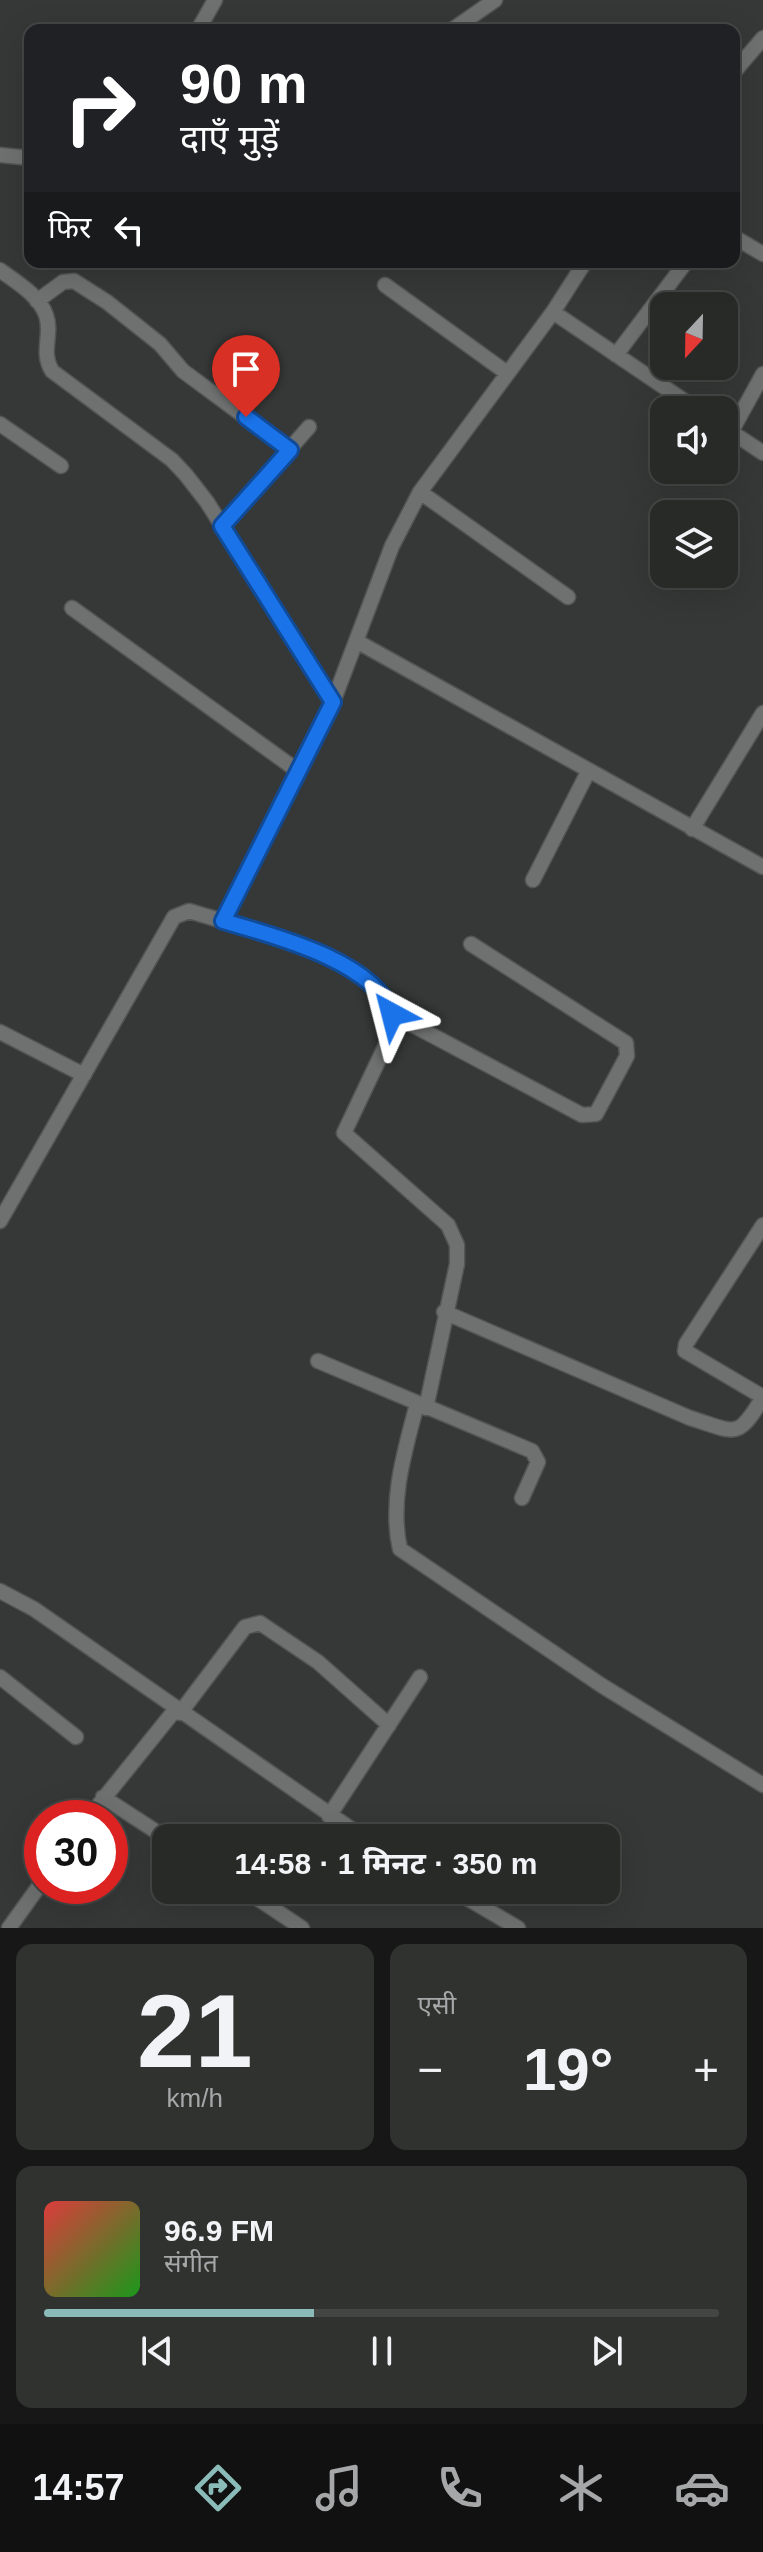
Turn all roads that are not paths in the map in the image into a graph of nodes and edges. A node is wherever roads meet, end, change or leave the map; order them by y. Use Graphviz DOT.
graph roads {
  1 [pos="215,0"];
  2 [pos="495,0"];
  3 [pos="201,24"];
  4 [pos="464,24"];
  5 [pos="763,38"];
  6 [pos="740,65"];
  7 [pos="0,155"];
  8 [pos="24,157"];
  9 [pos="740,241"];
  10 [pos="763,254"];
  11 [pos="581,268"];
  12 [pos="681,268"];
  13 [pos="0,270"];
  14 [pos="385,285"];
  15 [pos="37,301"];
  16 [pos="553,312"];
  17 [pos="616,355"];
  18 [pos="507,373"];
  19 [pos="763,374"];
  20 [pos="677,396"];
  21 [pos="738,413"];
  22 [pos="0,424"];
  23 [pos="309,427"];
  24 [pos="738,437"];
  25 [pos="290,450"];
  26 [pos="763,453"];
  27 [pos="61,466"];
  28 [pos="420,492"];
  29 [pos="222,526"];
  30 [pos="568,597"];
  31 [pos="72,608"];
  32 [pos="358,642"];
  33 [pos="333,702"];
  34 [pos="763,713"];
  35 [pos="298,771"];
  36 [pos="588,772"];
  37 [pos="692,829"];
  38 [pos="763,867"];
  39 [pos="533,880"];
  40 [pos="223,921"];
  41 [pos="471,944"];
  42 [pos="392,1014"];
  43 [pos="0,1032"];
  44 [pos="84,1075"];
  45 [pos="0,1221"];
  46 [pos="763,1225"];
  47 [pos="444,1312"];
  48 [pos="318,1361"];
  49 [pos="763,1397"];
  50 [pos="421,1406"];
  51 [pos="522,1498"];
  52 [pos="0,1591"];
  53 [pos="0,1677"];
  54 [pos="420,1677"];
  55 [pos="177,1711"];
  56 [pos="389,1725"];
  57 [pos="76,1737"];
  58 [pos="763,1785"];
  59 [pos="103,1797"];
  60 [pos="101,1800"];
  61 [pos="329,1816"];
  62 [pos="342,1824"];
  63 [pos="152,1829"];
  64 [pos="26,1904"];
  65 [pos="266,1904"];
  66 [pos="477,1904"];
  67 [pos="9,1928"];
  68 [pos="302,1928"];
  69 [pos="518,1928"];
  1 -- 3 [label="street"];
  2 -- 4 [label="street"];
  5 -- 6 [label="street"];
  7 -- 8 [label="street"];
  9 -- 10 [label="street"];
  11 -- 16 [label="street"];
  12 -- 17 [label="street"];
  13 -- 15 [label="street"];
  14 -- 18 [label="street"];
  15 -- 25 [label="street"];
  15 -- 29 [label="street"];
  16 -- 17 [label="street"];
  16 -- 18 [label="street"];
  17 -- 20 [label="street"];
  18 -- 28 [label="street"];
  19 -- 21 [label="street"];
  22 -- 27 [label="street"];
  23 -- 25 [label="street"];
  24 -- 26 [label="street"];
  25 -- 29 [label="street"];
  28 -- 30 [label="street"];
  28 -- 32 [label="street"];
  29 -- 33 [label="street"];
  31 -- 35 [label="street"];
  32 -- 33 [label="street"];
  32 -- 36 [label="street"];
  33 -- 35 [label="street"];
  34 -- 37 [label="street"];
  35 -- 40 [label="street"];
  36 -- 37 [label="street"];
  36 -- 39 [label="street"];
  37 -- 38 [label="street"];
  40 -- 42 [label="street"];
  40 -- 44 [label="street"];
  41 -- 42 [label="street"];
  42 -- 47 [label="street"];
  43 -- 44 [label="street"];
  44 -- 45 [label="street"];
  46 -- 49 [label="street"];
  47 -- 49 [label="street"];
  47 -- 50 [label="street"];
  48 -- 50 [label="street"];
  50 -- 51 [label="street"];
  50 -- 58 [label="street"];
  52 -- 55 [label="street"];
  53 -- 57 [label="street"];
  54 -- 56 [label="street"];
  55 -- 56 [label="street"];
  55 -- 59 [label="street"];
  55 -- 61 [label="street"];
  56 -- 61 [label="street"];
  59 -- 60 [label="street"];
  59 -- 63 [label="street"];
  61 -- 62 [label="street"];
  64 -- 67 [label="street"];
  65 -- 68 [label="street"];
  66 -- 69 [label="street"];
}
